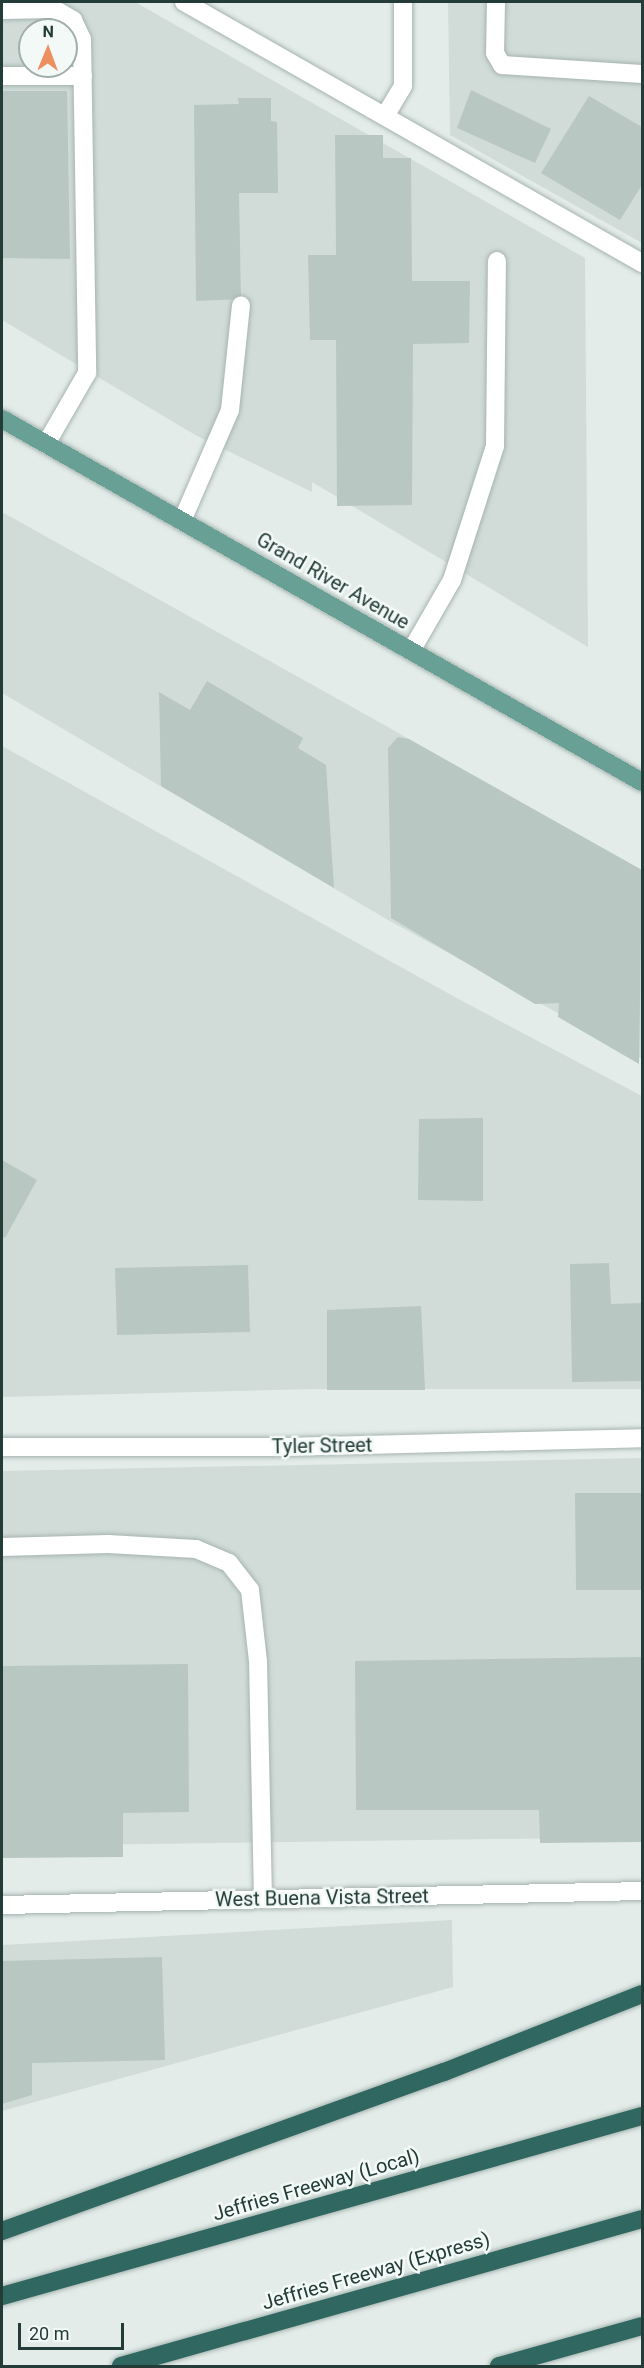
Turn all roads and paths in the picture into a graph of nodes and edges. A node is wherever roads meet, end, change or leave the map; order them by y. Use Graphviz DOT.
graph roads {
  1 [pos="184,2"];
  2 [pos="403,2"];
  3 [pos="496,2"];
  4 [pos="2,9"];
  5 [pos="642,74"];
  6 [pos="2,76"];
  7 [pos="82,76"];
  8 [pos="385,116"];
  9 [pos="497,261"];
  10 [pos="642,263"];
  11 [pos="241,306"];
  12 [pos="2,419"];
  13 [pos="46,444"];
  14 [pos="182,521"];
  15 [pos="411,651"];
  16 [pos="642,782"];
  17 [pos="642,1438"];
  18 [pos="2,1447"];
  19 [pos="2,1547"];
  20 [pos="642,1891"];
  21 [pos="263,1899"];
  22 [pos="2,1905"];
  23 [pos="642,1994"];
  24 [pos="642,2116"];
  25 [pos="642,2219"];
  26 [pos="2,2231"];
  27 [pos="2,2296"];
  28 [pos="642,2326"];
  29 [pos="121,2367"];
  30 [pos="499,2367"];
  1 -- 8 [label="street"];
  2 -- 8 [label="street"];
  3 -- 5 [label="street"];
  4 -- 7 [label="street"];
  6 -- 7 [label="street"];
  7 -- 13 [label="street"];
  8 -- 10 [label="street"];
  9 -- 15 [label="street"];
  11 -- 14 [label="street"];
  12 -- 13 [label="main road, Grand River Avenue"];
  13 -- 14 [label="main road, Grand River Avenue"];
  14 -- 15 [label="main road, Grand River Avenue"];
  15 -- 16 [label="main road, Grand River Avenue"];
  17 -- 18 [label="street, Tyler Street"];
  19 -- 21 [label="street"];
  20 -- 21 [label="street, West Buena Vista Street"];
  21 -- 22 [label="street, West Buena Vista Street"];
  23 -- 26 [label="highway"];
  24 -- 27 [label="highway, Jeffries Freeway (Local)"];
  25 -- 29 [label="highway, Jeffries Freeway (Express)"];
  28 -- 30 [label="highway"];
}
